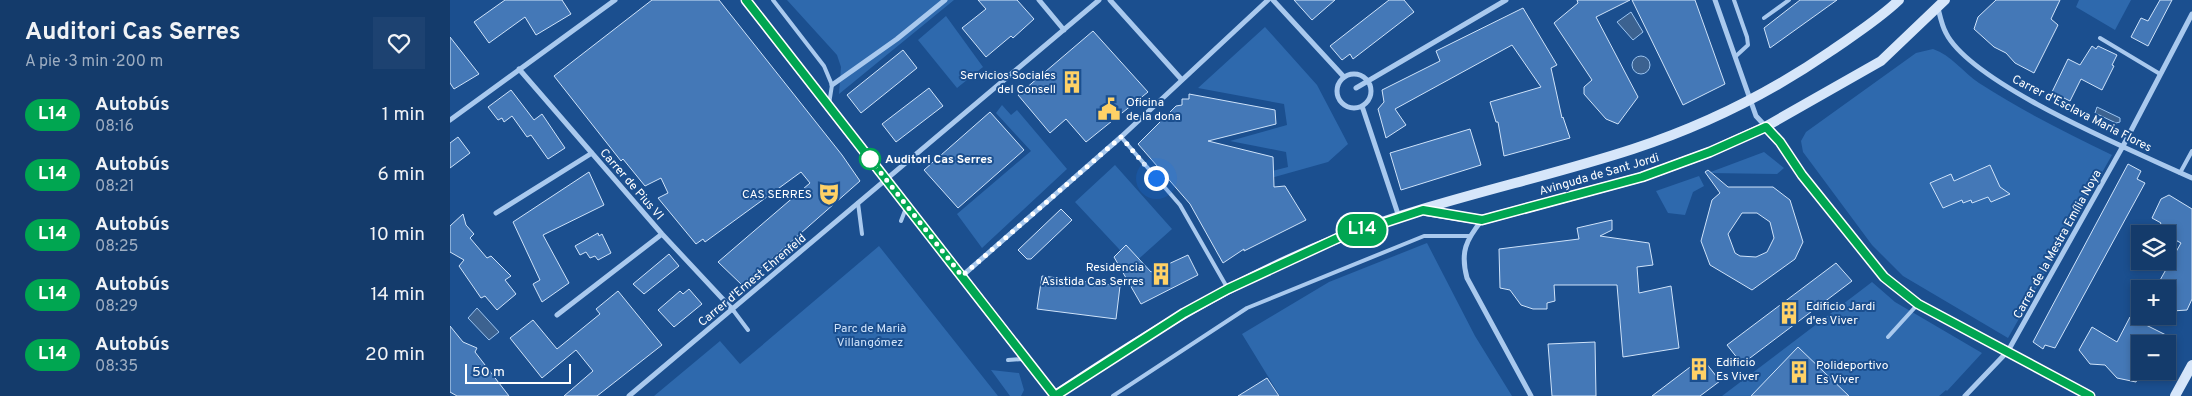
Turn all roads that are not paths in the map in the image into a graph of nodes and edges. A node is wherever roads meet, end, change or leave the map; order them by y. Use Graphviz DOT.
graph roads {
  1 [pos="616,0"];
  2 [pos="746,0"];
  3 [pos="773,0"];
  4 [pos="944,0"];
  5 [pos="1039,0"];
  6 [pos="1099,0"];
  7 [pos="1110,0"];
  8 [pos="1268,0"];
  9 [pos="1273,0"];
  10 [pos="1506,0"];
  11 [pos="1715,0"];
  12 [pos="1734,0"];
  13 [pos="1789,0"];
  14 [pos="1899,0"];
  15 [pos="1941,4"];
  16 [pos="2192,14"];
  17 [pos="1764,18"];
  18 [pos="1064,30"];
  19 [pos="2100,38"];
  20 [pos="1736,56"];
  21 [pos="519,69"];
  22 [pos="2160,74"];
  23 [pos="1344,77"];
  24 [pos="1182,80"];
  25 [pos="1368,81"];
  26 [pos="832,85"];
  27 [pos="1356,88"];
  28 [pos="1749,102"];
  29 [pos="829,106"];
  30 [pos="1362,106"];
  31 [pos="450,120"];
  32 [pos="1766,127"];
  33 [pos="1121,137"];
  34 [pos="2123,146"];
  35 [pos="2192,151"];
  36 [pos="592,153"];
  37 [pos="2180,173"];
  38 [pos="2192,178"];
  39 [pos="886,179"];
  40 [pos="858,203"];
  41 [pos="907,206"];
  42 [pos="1423,210"];
  43 [pos="496,213"];
  44 [pos="1399,217"];
  45 [pos="1482,220"];
  46 [pos="901,221"];
  47 [pos="662,234"];
  48 [pos="862,234"];
  49 [pos="1470,236"];
  50 [pos="962,276"];
  51 [pos="1228,289"];
  52 [pos="1918,304"];
  53 [pos="733,310"];
  54 [pos="557,315"];
  55 [pos="748,330"];
  56 [pos="1888,337"];
  57 [pos="2008,351"];
  58 [pos="1026,358"];
  59 [pos="1008,360"];
  60 [pos="2192,365"];
  61 [pos="629,396"];
  62 [pos="1055,396"];
  63 [pos="1113,396"];
  64 [pos="1531,396"];
  65 [pos="1965,396"];
  66 [pos="2090,396"];
  67 [pos="2175,396"];
  1 -- 21 [label="street"];
  2 -- 29 [label="street"];
  3 -- 26 [label="lane"];
  4 -- 26 [label="street"];
  5 -- 18 [label="street"];
  6 -- 18 [label="street, Carrer d'Ernest Ehrenfeld"];
  7 -- 24 [label="street"];
  8 -- 24 [label="street"];
  9 -- 23 [label="street"];
  10 -- 25 [label="street"];
  11 -- 20 [label="street"];
  12 -- 20 [label="lane"];
  13 -- 17 [label="lane"];
  14 -- 28 [label="street, Avinguda de Sant Jordi"];
  15 -- 32 [label="street, Avinguda de Sant Jordi"];
  15 -- 34 [label="street, Carrer d'Esclava Maria Flores"];
  16 -- 22 [label="street, Carrer de la Mestra Emília Noya"];
  18 -- 39 [label="street, Carrer d'Ernest Ehrenfeld"];
  19 -- 22 [label="lane"];
  20 -- 28 [label="street"];
  21 -- 31 [label="street"];
  21 -- 36 [label="street, Carrer de Pius VI"];
  22 -- 34 [label="street, Carrer de la Mestra Emília Noya"];
  23 -- 25 [label="street"];
  23 -- 30 [label="street"];
  24 -- 33 [label="street"];
  25 -- 27 [label="street"];
  25 -- 30 [label="street"];
  26 -- 29 [label="lane"];
  28 -- 32 [label="street"];
  28 -- 42 [label="street, Avinguda de Sant Jordi"];
  29 -- 39 [label="street"];
  30 -- 44 [label="street"];
  32 -- 45 [label="street, Avinguda de Sant Jordi"];
  32 -- 52 [label="street"];
  33 -- 50 [label="street"];
  33 -- 51 [label="lane"];
  34 -- 37 [label="street, Carrer d'Esclava Maria Flores"];
  34 -- 57 [label="street, Carrer de la Mestra Emília Noya"];
  35 -- 37 [label="lane"];
  36 -- 43 [label="street"];
  36 -- 47 [label="street, Carrer de Pius VI"];
  37 -- 38 [label="street, Carrer d'Esclava Maria Flores"];
  39 -- 40 [label="street, Carrer d'Ernest Ehrenfeld"];
  39 -- 41 [label="street"];
  40 -- 48 [label="lane"];
  40 -- 53 [label="street, Carrer d'Ernest Ehrenfeld"];
  41 -- 46 [label="lane"];
  41 -- 50 [label="street"];
  42 -- 44 [label="street, Avinguda de Sant Jordi"];
  42 -- 45 [label="street, Avinguda de Sant Jordi"];
  44 -- 51 [label="street, Avinguda de Sant Jordi"];
  45 -- 49 [label="street"];
  47 -- 53 [label="street, Carrer de Pius VI"];
  47 -- 54 [label="street"];
  49 -- 63 [label="lane"];
  49 -- 64 [label="street"];
  50 -- 58 [label="street"];
  51 -- 62 [label="street, Avinguda de Sant Jordi"];
  52 -- 56 [label="lane"];
  52 -- 57 [label="street"];
  53 -- 55 [label="lane"];
  53 -- 61 [label="street, Carrer d'Ernest Ehrenfeld"];
  57 -- 65 [label="street, Carrer de la Mestra Emília Noya"];
  57 -- 66 [label="street"];
  58 -- 59 [label="lane"];
  58 -- 62 [label="street"];
  60 -- 67 [label="street"];
}
